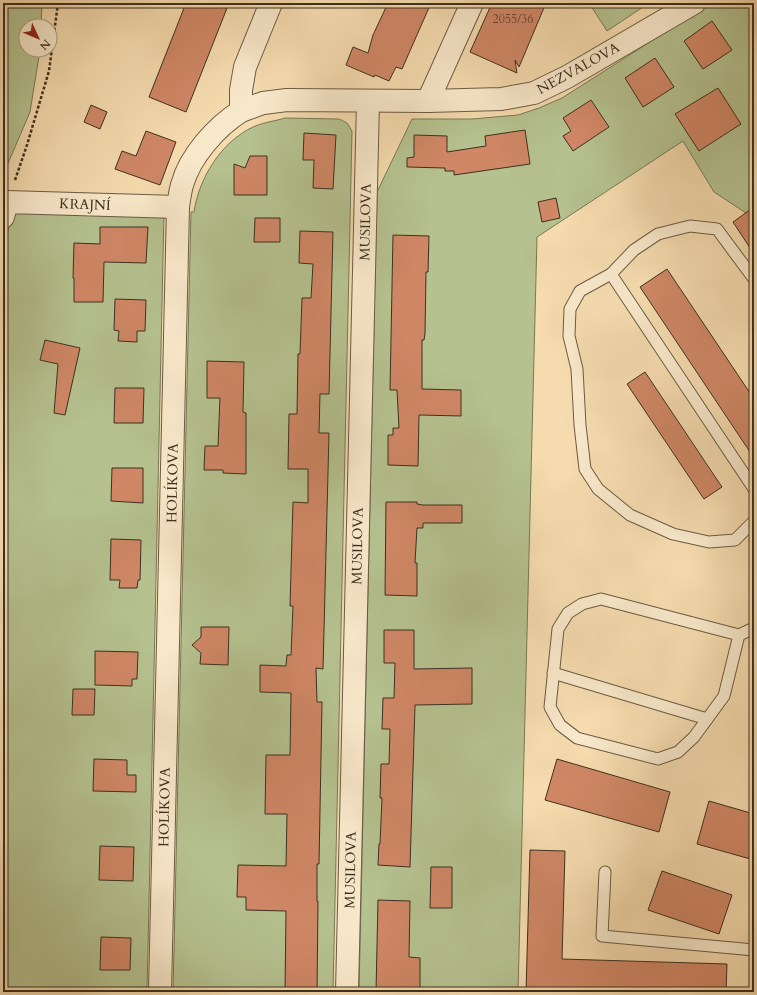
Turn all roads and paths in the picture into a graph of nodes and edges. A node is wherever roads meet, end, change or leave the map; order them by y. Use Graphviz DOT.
graph roads {
  1 [pos="58,3"];
  2 [pos="272,3"];
  3 [pos="472,3"];
  4 [pos="694,3"];
  5 [pos="368,101"];
  6 [pos="428,101"];
  7 [pos="241,111"];
  8 [pos="178,207"];
  9 [pos="5,209"];
  10 [pos="611,274"];
  11 [pos="754,279"];
  12 [pos="754,489"];
  13 [pos="754,521"];
  14 [pos="754,628"];
  15 [pos="740,635"];
  16 [pos="554,673"];
  17 [pos="707,720"];
  18 [pos="605,872"];
  19 [pos="754,950"];
  20 [pos="160,992"];
  21 [pos="347,992"];
  1 -- 9 [label="path"];
  2 -- 7 [label="street"];
  3 -- 6 [label="street"];
  4 -- 6 [label="street, NEZVALOVA"];
  5 -- 6 [label="street"];
  5 -- 7 [label="street"];
  5 -- 21 [label="street, MUSILOVA"];
  7 -- 8 [label="street, HOLÍKOVA"];
  8 -- 9 [label="street, KRAJNÍ"];
  8 -- 20 [label="street, HOLÍKOVA"];
  10 -- 11 [label="lane"];
  10 -- 12 [label="lane"];
  10 -- 13 [label="lane"];
  14 -- 15 [label="lane"];
  15 -- 16 [label="lane"];
  15 -- 17 [label="lane"];
  16 -- 17 [label="lane"];
  16 -- 17 [label="lane"];
  18 -- 19 [label="lane"];
}
